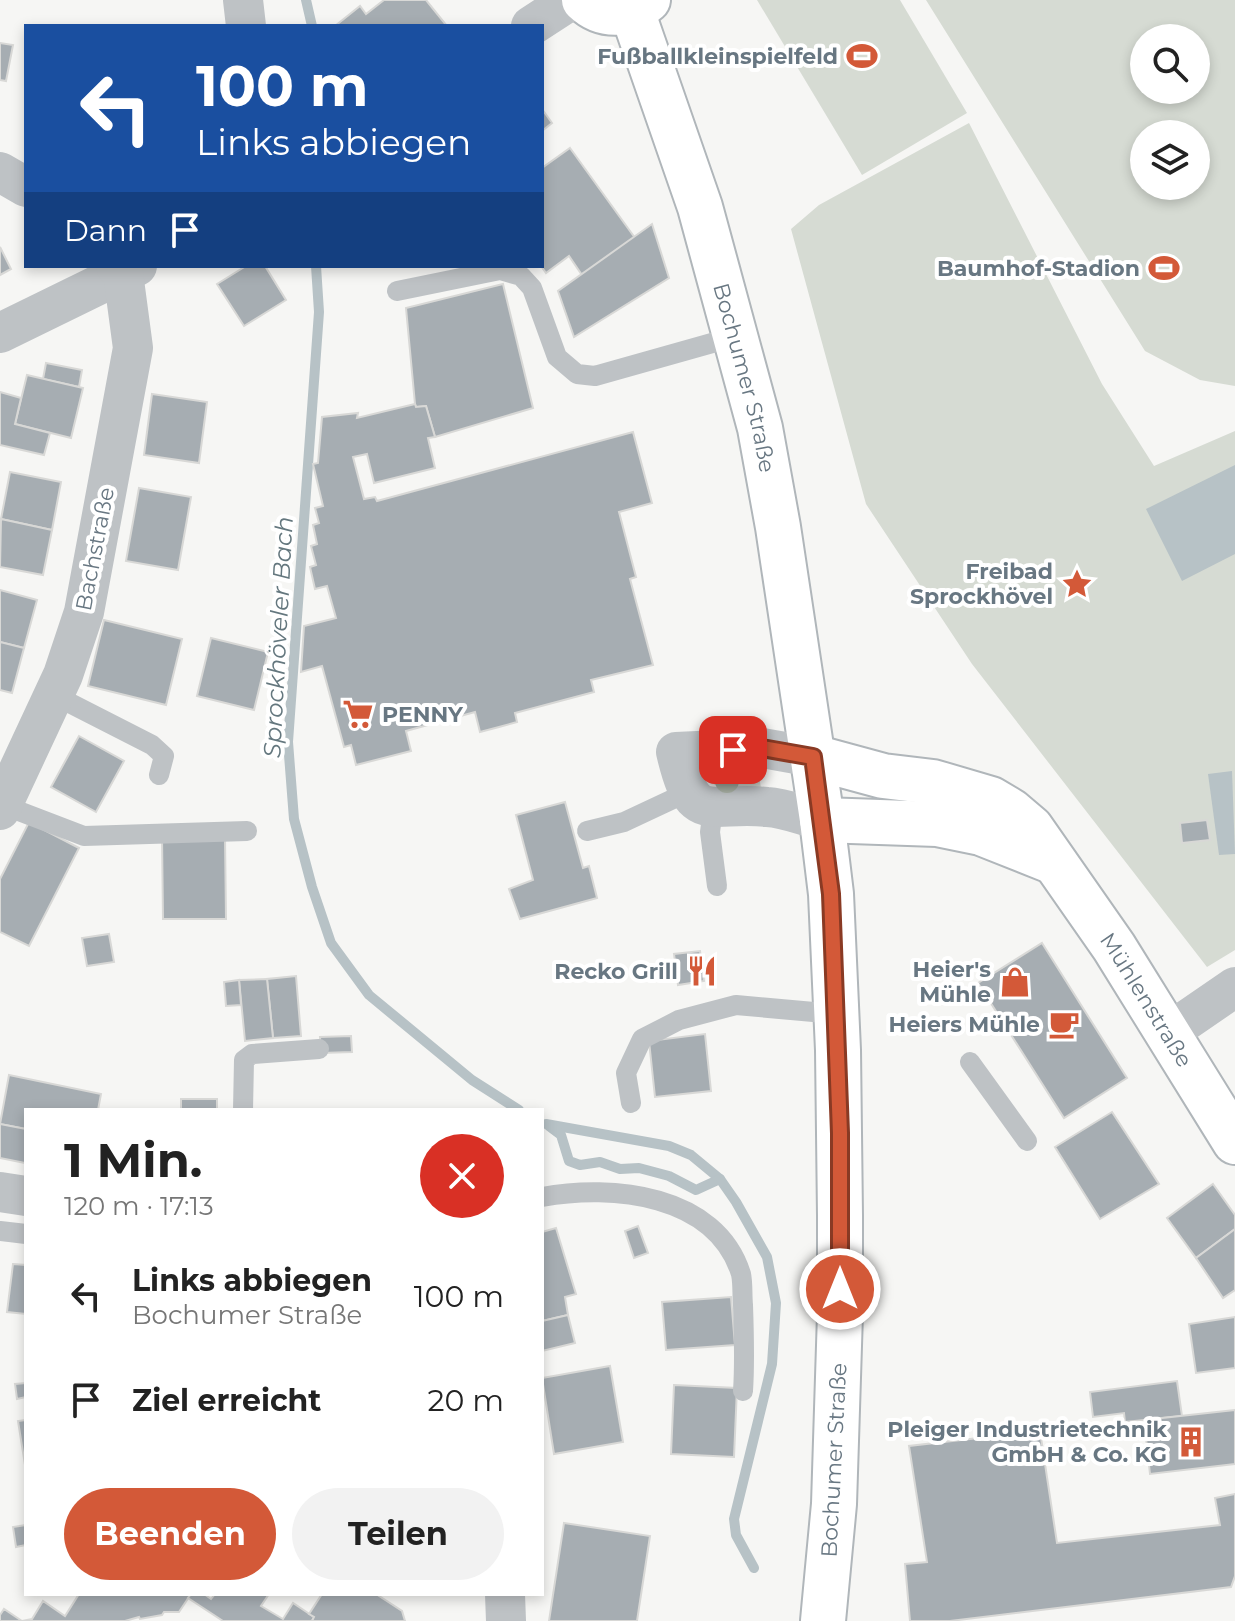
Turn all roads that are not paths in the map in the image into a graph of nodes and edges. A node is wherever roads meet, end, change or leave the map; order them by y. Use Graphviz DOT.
graph roads {
  1 [pos="243,0"];
  2 [pos="571,0"];
  3 [pos="584,0"];
  4 [pos="640,5"];
  5 [pos="246,24"];
  6 [pos="534,24"];
  7 [pos="0,172"];
  8 [pos="24,186"];
  9 [pos="126,268"];
  10 [pos="397,291"];
  11 [pos="0,333"];
  12 [pos="737,336"];
  13 [pos="54,695"];
  14 [pos="813,757"];
  15 [pos="159,775"];
  16 [pos="701,800"];
  17 [pos="1,808"];
  18 [pos="822,820"];
  19 [pos="247,831"];
  20 [pos="587,831"];
  21 [pos="1051,860"];
  22 [pos="717,886"];
  23 [pos="1235,987"];
  24 [pos="836,1014"];
  25 [pos="1168,1033"];
  26 [pos="319,1049"];
  27 [pos="970,1062"];
  28 [pos="631,1103"];
  29 [pos="243,1108"];
  30 [pos="1027,1141"];
  31 [pos="1235,1142"];
  32 [pos="0,1192"];
  33 [pos="24,1196"];
  34 [pos="544,1197"];
  35 [pos="0,1231"];
  36 [pos="24,1234"];
  37 [pos="743,1391"];
  38 [pos="505,1596"];
  39 [pos="506,1621"];
  40 [pos="823,1621"];
  1 -- 5 [label="street"];
  2 -- 6 [label="street"];
  3 -- 4 [label="main road"];
  4 -- 12 [label="main road, Bochumer Straße"];
  7 -- 8 [label="street"];
  9 -- 11 [label="street"];
  9 -- 13 [label="street, Bachstraße"];
  10 -- 12 [label="lane"];
  12 -- 14 [label="main road, Bochumer Straße"];
  13 -- 15 [label="lane"];
  13 -- 17 [label="street, Bachstraße"];
  14 -- 16 [label="street"];
  14 -- 18 [label="main road, Bochumer Straße"];
  14 -- 21 [label="main road, Mühlenstraße"];
  16 -- 18 [label="street"];
  16 -- 20 [label="lane"];
  16 -- 22 [label="lane"];
  17 -- 19 [label="lane"];
  18 -- 21 [label="main road, Mühlenstraße"];
  18 -- 24 [label="main road, Bochumer Straße"];
  21 -- 25 [label="main road, Mühlenstraße"];
  23 -- 25 [label="street"];
  24 -- 28 [label="lane"];
  24 -- 40 [label="main road, Bochumer Straße"];
  25 -- 31 [label="main road, Mühlenstraße"];
  26 -- 29 [label="lane"];
  27 -- 30 [label="lane"];
  32 -- 33 [label="street"];
  34 -- 37 [label="lane"];
  35 -- 36 [label="lane"];
  38 -- 39 [label="street"];
}
